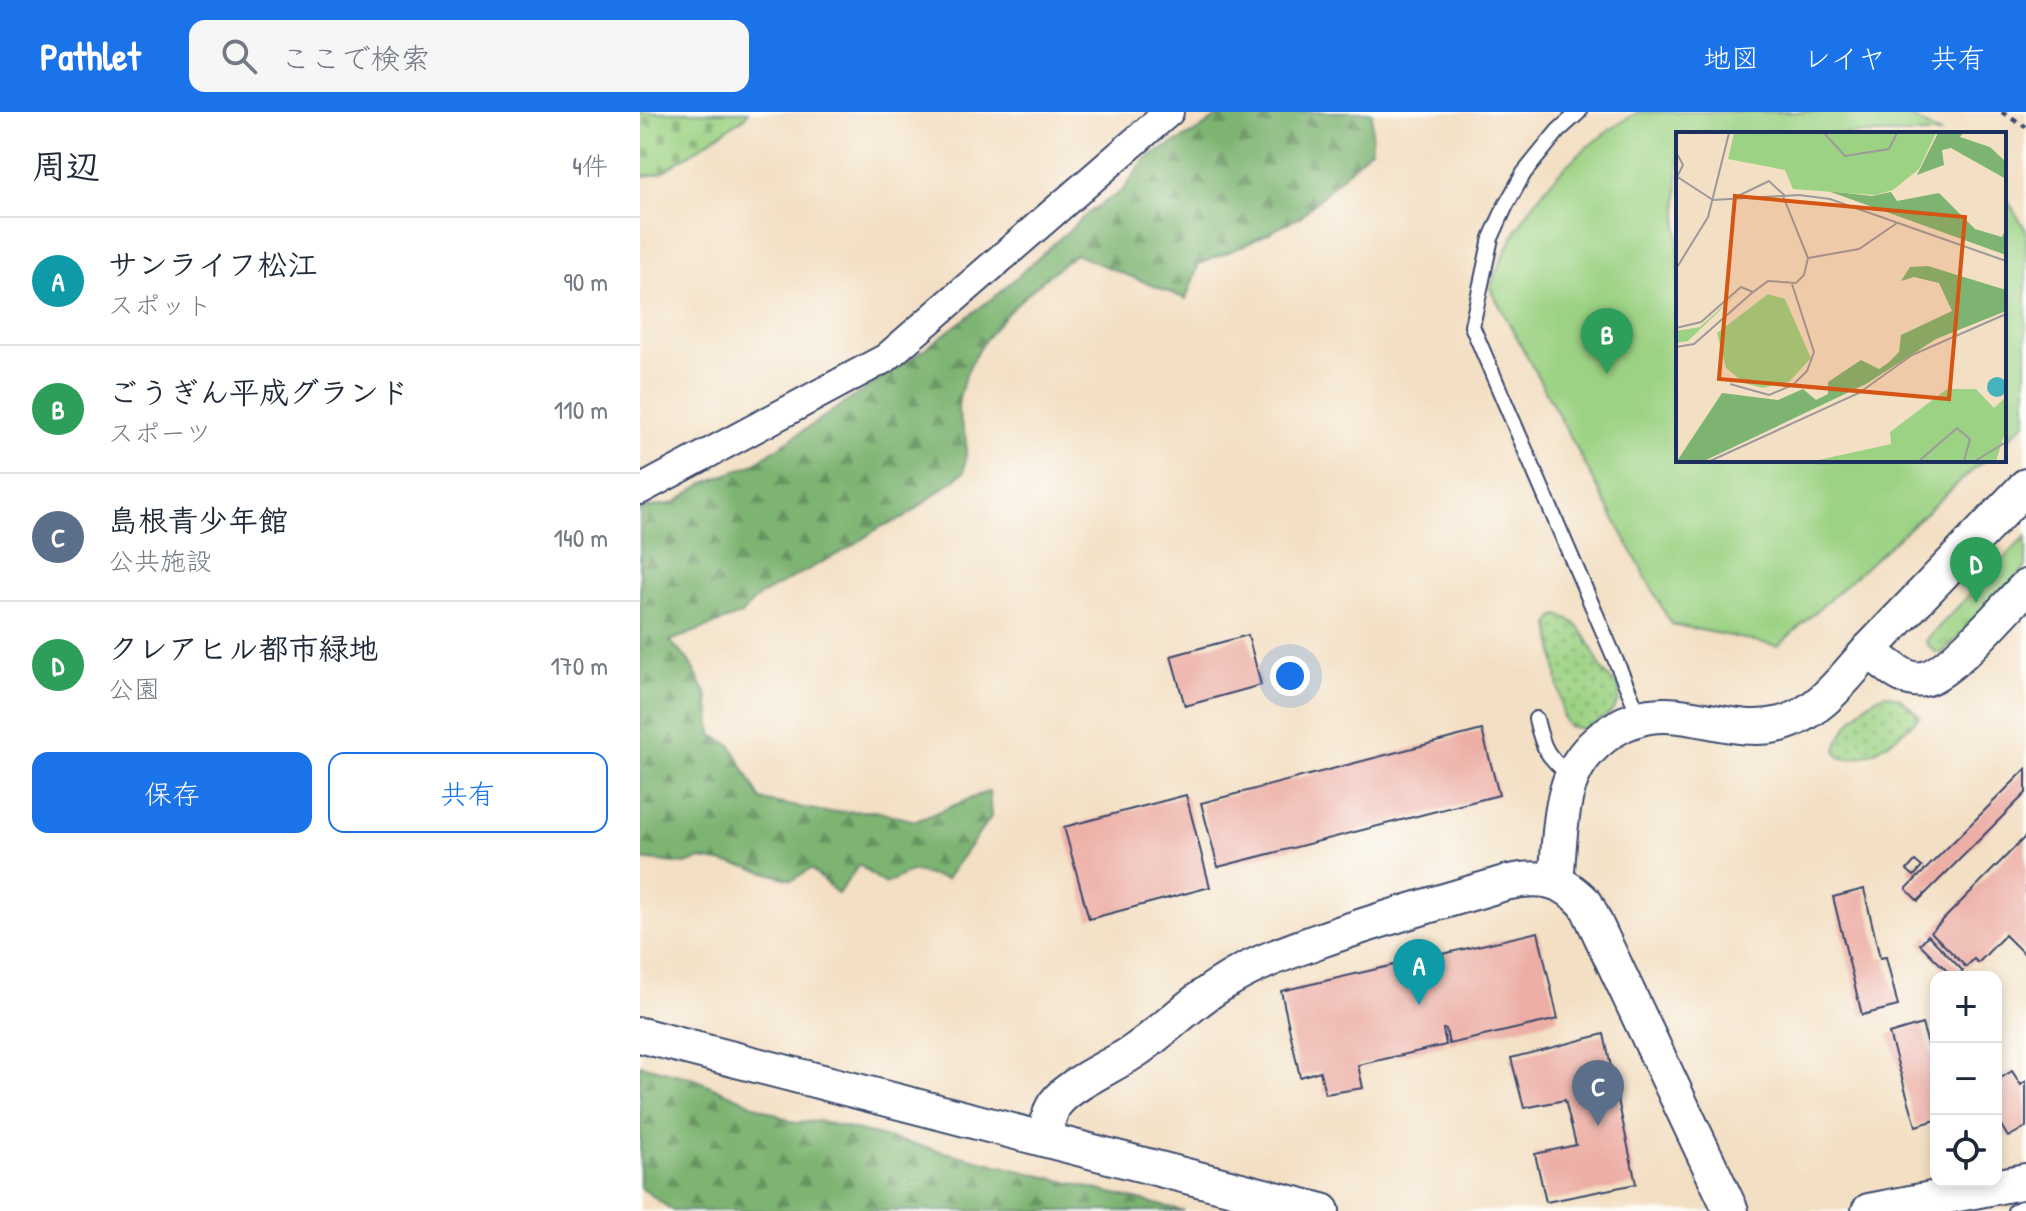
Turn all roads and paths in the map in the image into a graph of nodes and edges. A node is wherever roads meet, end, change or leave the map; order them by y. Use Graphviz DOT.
graph roads {
  1 [pos="1169,112"];
  2 [pos="1579,112"];
  3 [pos="2002,112"];
  4 [pos="2026,127"];
  5 [pos="2026,486"];
  6 [pos="640,490"];
  7 [pos="2026,587"];
  8 [pos="1869,650"];
  9 [pos="1640,718"];
  10 [pos="1536,719"];
  11 [pos="1571,776"];
  12 [pos="1556,882"];
  13 [pos="640,1035"];
  14 [pos="1044,1139"];
  15 [pos="2021,1200"];
  16 [pos="1937,1204"];
  17 [pos="1322,1211"];
  18 [pos="1731,1211"];
  19 [pos="1869,1211"];
  1 -- 6 [label="street"];
  2 -- 9 [label="lane"];
  3 -- 4 [label="path"];
  5 -- 8 [label="street"];
  7 -- 8 [label="street"];
  8 -- 9 [label="street"];
  9 -- 11 [label="street"];
  10 -- 11 [label="lane"];
  11 -- 12 [label="street"];
  12 -- 14 [label="street"];
  12 -- 18 [label="street"];
  13 -- 14 [label="street"];
  14 -- 17 [label="street"];
  15 -- 16 [label="street"];
  16 -- 19 [label="street"];
}
